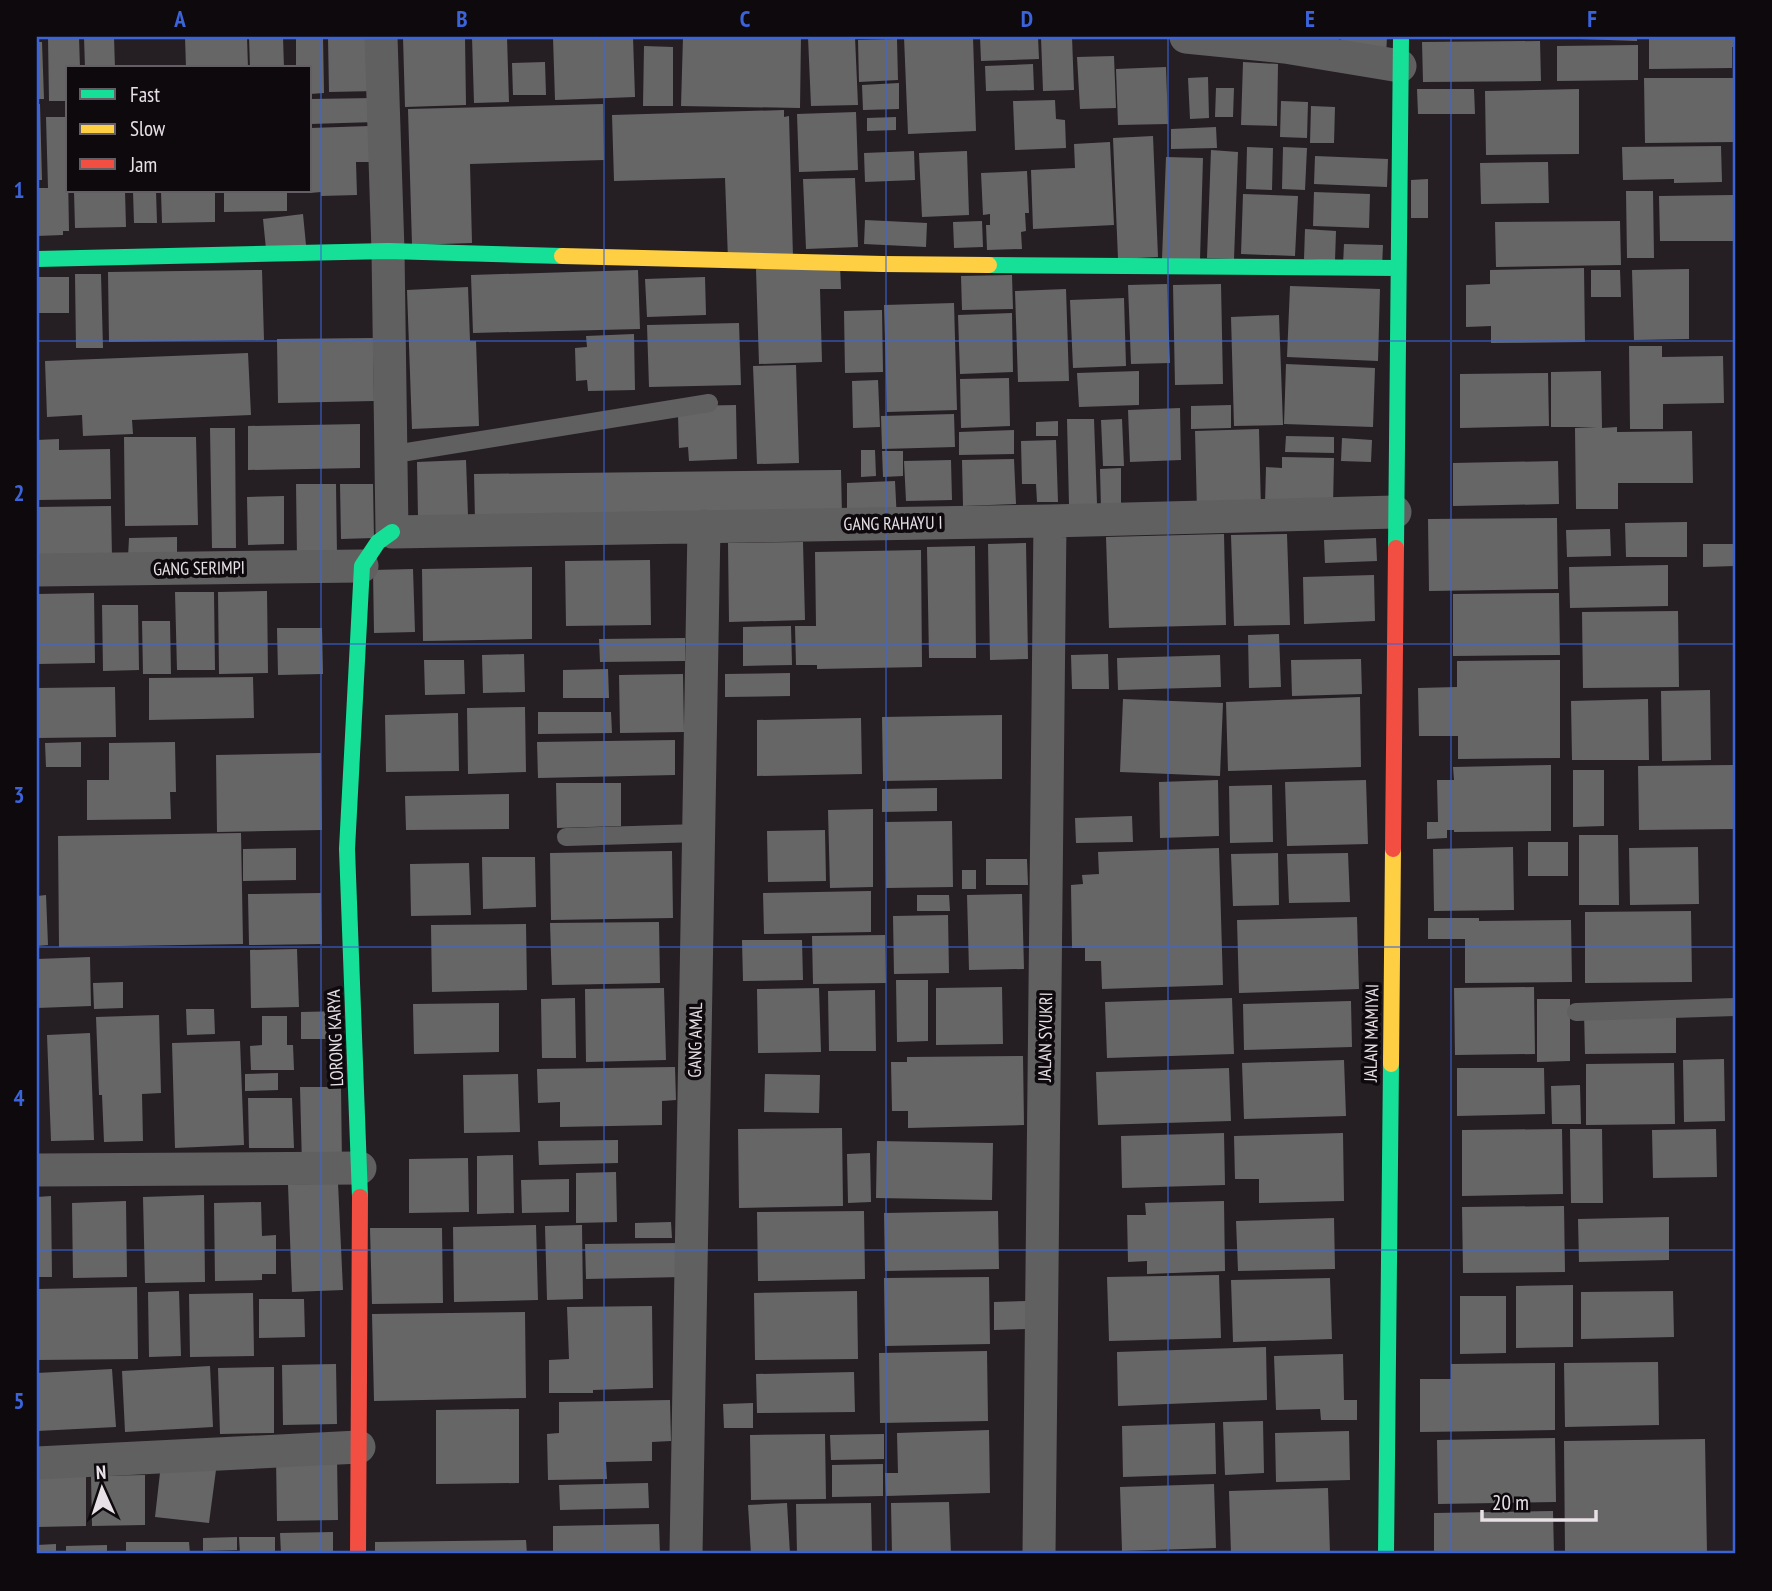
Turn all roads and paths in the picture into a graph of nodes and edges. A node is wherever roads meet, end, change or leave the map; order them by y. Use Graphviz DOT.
graph roads {
  1 [pos="381,37"];
  2 [pos="1186,37"];
  3 [pos="1400,51"];
  4 [pos="388,251"];
  5 [pos="37,259"];
  6 [pos="1398,268"];
  7 [pos="709,403"];
  8 [pos="389,452"];
  9 [pos="1395,512"];
  10 [pos="1050,521"];
  11 [pos="704,526"];
  12 [pos="392,532"];
  13 [pos="362,566"];
  14 [pos="37,570"];
  15 [pos="699,833"];
  16 [pos="566,837"];
  17 [pos="1735,1007"];
  18 [pos="1576,1012"];
  19 [pos="360,1168"];
  20 [pos="37,1170"];
  21 [pos="359,1447"];
  22 [pos="37,1463"];
  23 [pos="358,1554"];
  24 [pos="686,1554"];
  25 [pos="1039,1554"];
  26 [pos="1386,1554"];
  1 -- 4 [label="street"];
  2 -- 3 [label="street"];
  3 -- 6 [label="street, JALAN MAMIYAI"];
  4 -- 5 [label="street"];
  4 -- 6 [label="street"];
  4 -- 8 [label="street"];
  6 -- 9 [label="street, JALAN MAMIYAI"];
  7 -- 8 [label="lane"];
  8 -- 12 [label="street"];
  9 -- 10 [label="street, GANG RAHAYU I"];
  9 -- 26 [label="street, JALAN MAMIYAI"];
  10 -- 11 [label="street, GANG RAHAYU I"];
  10 -- 25 [label="street, JALAN SYUKRI"];
  11 -- 12 [label="street, GANG RAHAYU I"];
  11 -- 15 [label="street, GANG AMAL"];
  12 -- 13 [label="street"];
  13 -- 14 [label="street, GANG SERIMPI"];
  13 -- 19 [label="street, LORONG KARYA"];
  15 -- 16 [label="lane"];
  15 -- 24 [label="street, GANG AMAL"];
  17 -- 18 [label="lane"];
  19 -- 20 [label="street"];
  19 -- 21 [label="street, LORONG KARYA"];
  21 -- 22 [label="street"];
  21 -- 23 [label="street, LORONG KARYA"];
}
